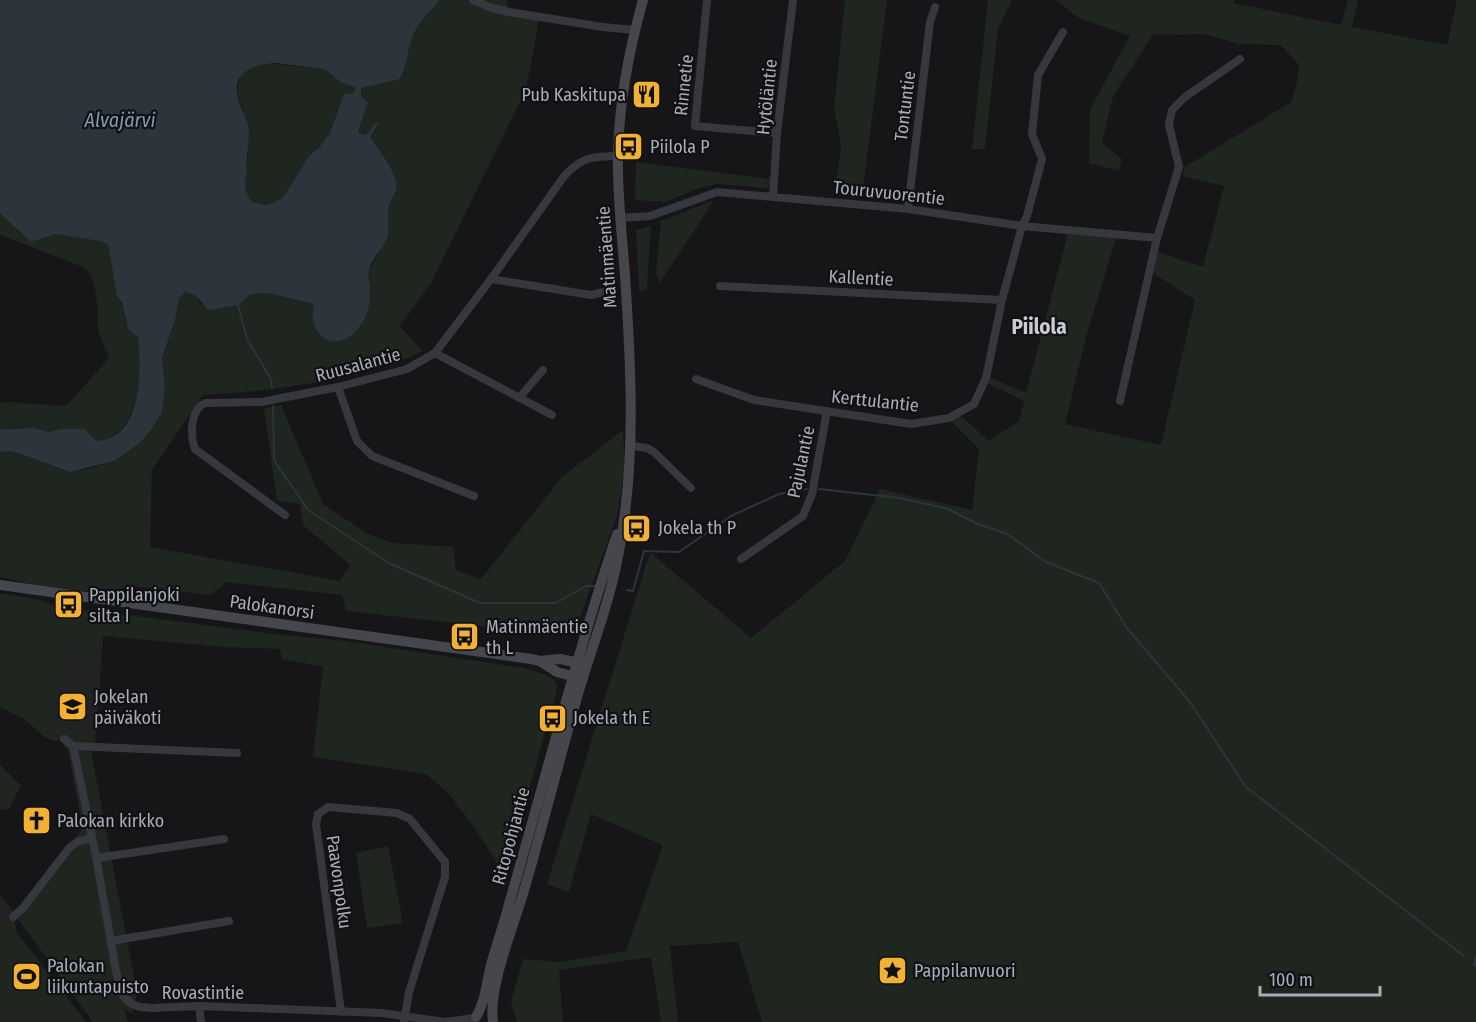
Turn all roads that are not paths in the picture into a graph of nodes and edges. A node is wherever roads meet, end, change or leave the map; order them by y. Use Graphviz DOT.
graph roads {
  1 [pos="473,0"];
  2 [pos="644,0"];
  3 [pos="707,0"];
  4 [pos="793,0"];
  5 [pos="935,7"];
  6 [pos="635,30"];
  7 [pos="1063,32"];
  8 [pos="1240,59"];
  9 [pos="777,133"];
  10 [pos="618,156"];
  11 [pos="772,197"];
  12 [pos="908,209"];
  13 [pos="621,218"];
  14 [pos="1022,226"];
  15 [pos="1157,238"];
  16 [pos="491,279"];
  17 [pos="720,286"];
  18 [pos="613,290"];
  19 [pos="1002,300"];
  20 [pos="435,353"];
  21 [pos="543,370"];
  22 [pos="696,379"];
  23 [pos="338,387"];
  24 [pos="519,398"];
  25 [pos="1120,401"];
  26 [pos="826,411"];
  27 [pos="552,415"];
  28 [pos="632,446"];
  29 [pos="691,488"];
  30 [pos="474,496"];
  31 [pos="285,514"];
  32 [pos="741,559"];
  33 [pos="0,585"];
  34 [pos="540,661"];
  35 [pos="582,663"];
  36 [pos="578,677"];
  37 [pos="64,739"];
  38 [pos="73,746"];
  39 [pos="237,753"];
  40 [pos="92,838"];
  41 [pos="224,839"];
  42 [pos="97,858"];
  43 [pos="13,917"];
  44 [pos="229,921"];
  45 [pos="111,941"];
  46 [pos="199,1006"];
  47 [pos="342,1012"];
  48 [pos="404,1019"];
  49 [pos="473,1019"];
  50 [pos="201,1022"];
  51 [pos="445,1022"];
  52 [pos="493,1022"];
  1 -- 6 [label="street"];
  2 -- 6 [label="main road, Matinmäentie"];
  3 -- 9 [label="street, Rinnetie"];
  4 -- 9 [label="street, Hytöläntie"];
  5 -- 12 [label="street, Tontuntie"];
  6 -- 10 [label="main road, Matinmäentie"];
  7 -- 14 [label="street, Kerttulantie"];
  8 -- 15 [label="street"];
  9 -- 11 [label="street, Hytöläntie"];
  10 -- 13 [label="main road, Matinmäentie"];
  10 -- 16 [label="street, Ruusalantie"];
  11 -- 12 [label="street, Touruvuorentie"];
  11 -- 13 [label="street, Touruvuorentie"];
  12 -- 14 [label="street, Touruvuorentie"];
  13 -- 28 [label="main road, Matinmäentie"];
  14 -- 15 [label="street, Touruvuorentie"];
  14 -- 19 [label="street, Kerttulantie"];
  15 -- 25 [label="street"];
  16 -- 18 [label="street"];
  16 -- 20 [label="street, Ruusalantie"];
  17 -- 19 [label="street, Kallentie"];
  19 -- 26 [label="street, Kerttulantie"];
  20 -- 23 [label="street, Ruusalantie"];
  20 -- 24 [label="street"];
  21 -- 24 [label="street"];
  22 -- 26 [label="street, Kerttulantie"];
  23 -- 30 [label="street"];
  23 -- 31 [label="street, Ruusalantie"];
  24 -- 27 [label="street"];
  26 -- 32 [label="street, Pajulantie"];
  28 -- 29 [label="street"];
  28 -- 35 [label="main road, Matinmäentie"];
  33 -- 34 [label="main road, Palokanorsi"];
  34 -- 35 [label="main road, Palokanorsi"];
  34 -- 36 [label="main road, Palokanorsi"];
  35 -- 36 [label="main road, Ritopohjantie"];
  36 -- 49 [label="main road, Ritopohjantie"];
  36 -- 52 [label="main road, Ritopohjantie"];
  37 -- 38 [label="street"];
  38 -- 39 [label="street"];
  38 -- 40 [label="street, Rovastintie"];
  40 -- 42 [label="street, Rovastintie"];
  40 -- 43 [label="street"];
  41 -- 42 [label="street"];
  42 -- 45 [label="street, Rovastintie"];
  44 -- 45 [label="street"];
  45 -- 46 [label="street, Rovastintie"];
  46 -- 47 [label="street, Rovastintie"];
  46 -- 50 [label="street"];
  47 -- 48 [label="street, Rovastintie"];
  47 -- 48 [label="street, Paavonpolku"];
  48 -- 51 [label="street, Rovastintie"];
  49 -- 51 [label="street, Rovastintie"];
  49 -- 52 [label="main road"];
}
